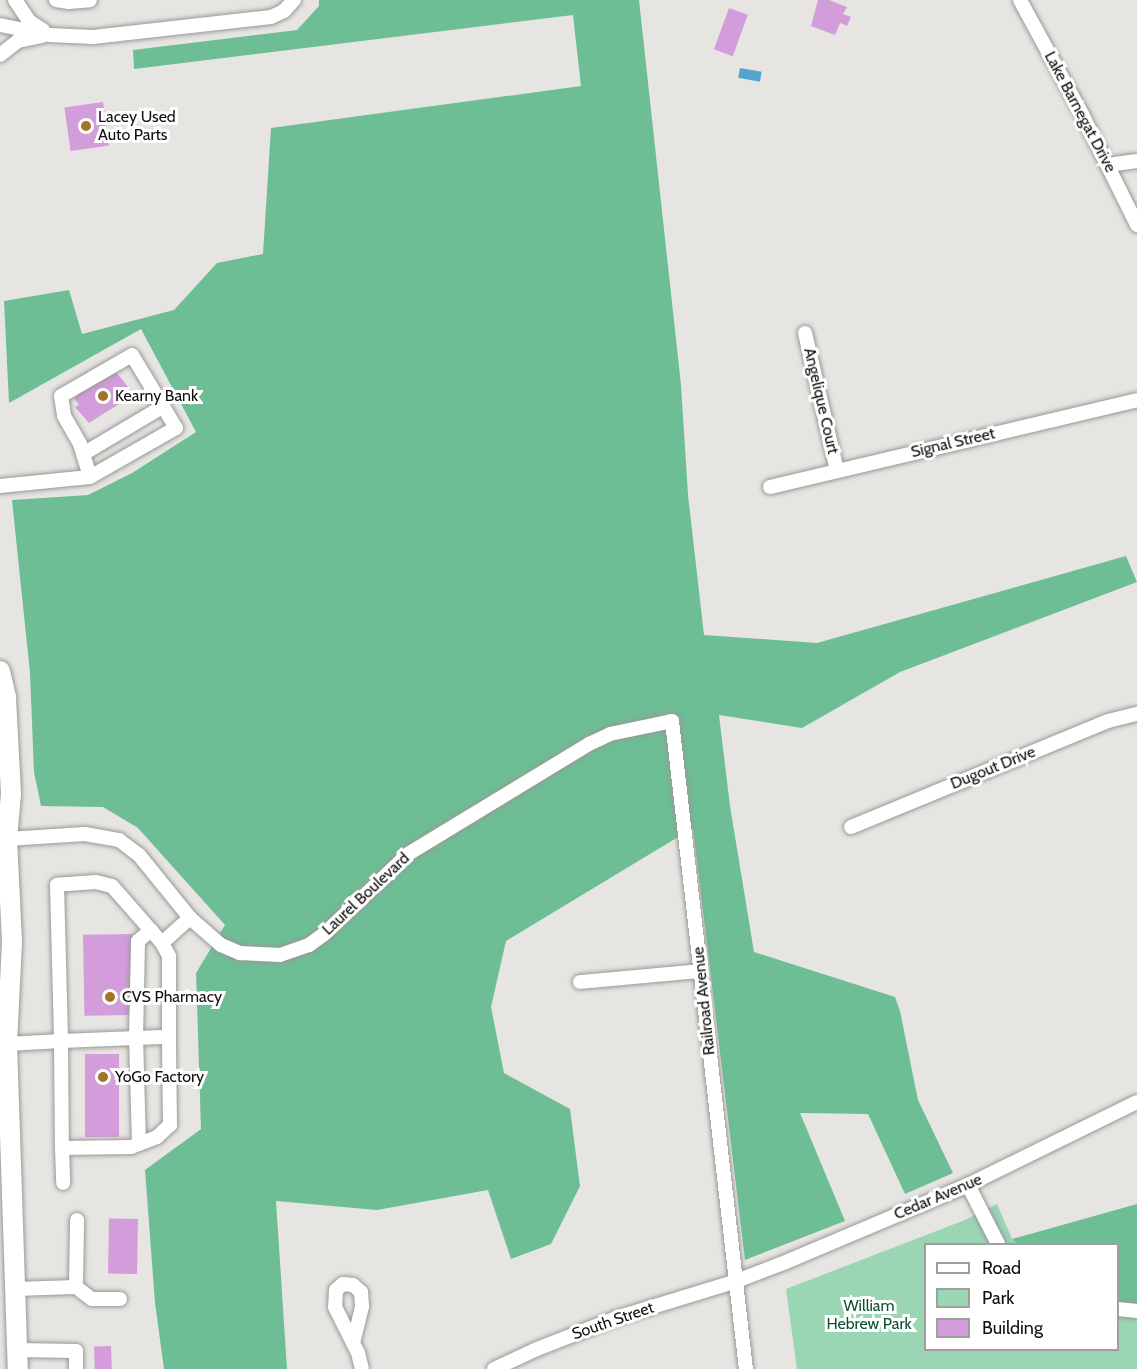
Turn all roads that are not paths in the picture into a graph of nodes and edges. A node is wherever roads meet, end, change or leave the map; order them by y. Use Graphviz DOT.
graph roads {
  1 [pos="15,0"];
  2 [pos="56,0"];
  3 [pos="90,0"];
  4 [pos="294,0"];
  5 [pos="1020,0"];
  6 [pos="0,25"];
  7 [pos="50,35"];
  8 [pos="0,55"];
  9 [pos="1137,161"];
  10 [pos="1108,165"];
  11 [pos="1137,225"];
  12 [pos="805,333"];
  13 [pos="1137,400"];
  14 [pos="162,407"];
  15 [pos="82,454"];
  16 [pos="837,470"];
  17 [pos="90,477"];
  18 [pos="0,486"];
  19 [pos="770,487"];
  20 [pos="1,680"];
  21 [pos="1137,714"];
  22 [pos="672,721"];
  23 [pos="851,827"];
  24 [pos="2,839"];
  25 [pos="190,918"];
  26 [pos="151,930"];
  27 [pos="162,943"];
  28 [pos="701,971"];
  29 [pos="580,982"];
  30 [pos="169,1036"];
  31 [pos="136,1038"];
  32 [pos="61,1041"];
  33 [pos="7,1044"];
  34 [pos="1137,1102"];
  35 [pos="139,1143"];
  36 [pos="62,1148"];
  37 [pos="63,1183"];
  38 [pos="968,1185"];
  39 [pos="76,1220"];
  40 [pos="997,1243"];
  41 [pos="734,1282"];
  42 [pos="76,1287"];
  43 [pos="15,1289"];
  44 [pos="120,1299"];
  45 [pos="1119,1309"];
  46 [pos="1137,1311"];
  47 [pos="353,1343"];
  48 [pos="18,1360"];
  49 [pos="76,1369"];
  50 [pos="362,1369"];
  51 [pos="494,1369"];
  52 [pos="746,1369"];
  1 -- 7 [label="street"];
  2 -- 3 [label="street"];
  4 -- 7 [label="street"];
  5 -- 10 [label="street, Lake Barnegat Drive"];
  6 -- 7 [label="street"];
  7 -- 8 [label="street"];
  9 -- 10 [label="street"];
  10 -- 11 [label="street, Lake Barnegat Drive"];
  12 -- 16 [label="street, Angelique Court"];
  13 -- 16 [label="street, Signal Street"];
  14 -- 15 [label="street"];
  14 -- 15 [label="street"];
  14 -- 17 [label="street"];
  15 -- 17 [label="street"];
  16 -- 19 [label="street, Signal Street"];
  17 -- 18 [label="street"];
  20 -- 24 [label="highway"];
  21 -- 23 [label="street, Dugout Drive"];
  22 -- 25 [label="street, Laurel Boulevard"];
  22 -- 28 [label="street, Railroad Avenue"];
  24 -- 25 [label="street, Laurel Boulevard"];
  24 -- 33 [label="highway"];
  25 -- 27 [label="street"];
  26 -- 27 [label="street"];
  26 -- 31 [label="street"];
  26 -- 32 [label="street"];
  27 -- 30 [label="street"];
  28 -- 29 [label="street"];
  28 -- 41 [label="street, Railroad Avenue"];
  30 -- 31 [label="street"];
  30 -- 35 [label="street"];
  31 -- 32 [label="street"];
  31 -- 35 [label="street"];
  32 -- 33 [label="street"];
  32 -- 36 [label="street"];
  33 -- 43 [label="highway"];
  34 -- 38 [label="street, Cedar Avenue"];
  35 -- 36 [label="street"];
  36 -- 37 [label="street"];
  38 -- 40 [label="street"];
  38 -- 41 [label="street, Cedar Avenue"];
  39 -- 42 [label="street"];
  41 -- 51 [label="street, South Street"];
  41 -- 52 [label="street, Railroad Avenue"];
  42 -- 43 [label="street"];
  42 -- 44 [label="street"];
  43 -- 48 [label="highway"];
  45 -- 46 [label="street"];
  47 -- 50 [label="street"];
  48 -- 49 [label="street"];
}
